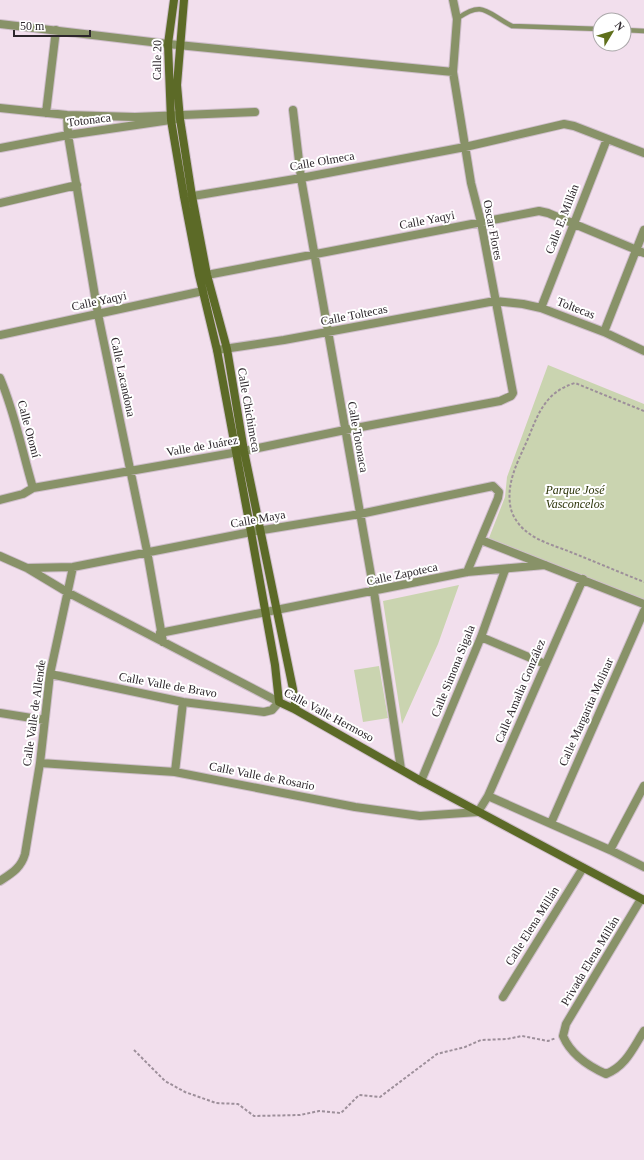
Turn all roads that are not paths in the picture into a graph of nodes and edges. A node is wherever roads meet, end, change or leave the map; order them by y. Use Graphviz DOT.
graph roads {
  1 [pos="174,0"];
  2 [pos="184,0"];
  3 [pos="453,0"];
  4 [pos="466,6"];
  5 [pos="488,6"];
  6 [pos="457,20"];
  7 [pos="0,24"];
  8 [pos="592,29"];
  9 [pos="56,30"];
  10 [pos="632,30"];
  11 [pos="644,31"];
  12 [pos="168,44"];
  13 [pos="179,45"];
  14 [pos="453,72"];
  15 [pos="0,108"];
  16 [pos="293,110"];
  17 [pos="254,112"];
  18 [pos="46,113"];
  19 [pos="67,115"];
  20 [pos="176,117"];
  21 [pos="68,135"];
  22 [pos="607,139"];
  23 [pos="465,147"];
  24 [pos="0,148"];
  25 [pos="644,153"];
  26 [pos="301,178"];
  27 [pos="77,185"];
  28 [pos="188,197"];
  29 [pos="0,203"];
  30 [pos="481,222"];
  31 [pos="573,222"];
  32 [pos="644,230"];
  33 [pos="636,249"];
  34 [pos="644,253"];
  35 [pos="314,254"];
  36 [pos="207,274"];
  37 [pos="203,291"];
  38 [pos="495,301"];
  39 [pos="541,308"];
  40 [pos="98,314"];
  41 [pos="327,332"];
  42 [pos="604,332"];
  43 [pos="0,335"];
  44 [pos="227,349"];
  45 [pos="217,350"];
  46 [pos="644,351"];
  47 [pos="0,378"];
  48 [pos="512,393"];
  49 [pos="345,430"];
  50 [pos="244,451"];
  51 [pos="235,452"];
  52 [pos="131,471"];
  53 [pos="33,488"];
  54 [pos="0,500"];
  55 [pos="360,514"];
  56 [pos="260,531"];
  57 [pos="251,532"];
  58 [pos="481,540"];
  59 [pos="147,552"];
  60 [pos="0,556"];
  61 [pos="545,565"];
  62 [pos="73,567"];
  63 [pos="27,568"];
  64 [pos="505,570"];
  65 [pos="467,572"];
  66 [pos="583,579"];
  67 [pos="67,592"];
  68 [pos="374,592"];
  69 [pos="644,604"];
  70 [pos="277,610"];
  71 [pos="264,611"];
  72 [pos="644,611"];
  73 [pos="160,633"];
  74 [pos="481,637"];
  75 [pos="163,642"];
  76 [pos="545,664"];
  77 [pos="50,674"];
  78 [pos="184,702"];
  79 [pos="279,702"];
  80 [pos="296,710"];
  81 [pos="0,714"];
  82 [pos="44,720"];
  83 [pos="40,762"];
  84 [pos="401,769"];
  85 [pos="175,772"];
  86 [pos="421,781"];
  87 [pos="644,786"];
  88 [pos="488,796"];
  89 [pos="478,812"];
  90 [pos="551,823"];
  91 [pos="610,850"];
  92 [pos="644,867"];
  93 [pos="583,868"];
  94 [pos="0,881"];
  95 [pos="642,900"];
  96 [pos="503,997"];
  97 [pos="644,1031"];
  1 -- 12 [label="main road, Calle 20"];
  2 -- 13 [label="main road, Calle 20"];
  3 -- 6 [label="street, Oscar Flores"];
  4 -- 6 [label="lane"];
  5 -- 8 [label="lane"];
  6 -- 14 [label="street, Oscar Flores"];
  7 -- 9 [label="street"];
  9 -- 12 [label="street"];
  9 -- 18 [label="street"];
  10 -- 11 [label="lane"];
  12 -- 13 [label="street"];
  12 -- 20 [label="main road, Calle 20"];
  13 -- 14 [label="street"];
  13 -- 20 [label="main road, Calle 20"];
  14 -- 23 [label="street, Oscar Flores"];
  15 -- 18 [label="street"];
  16 -- 26 [label="street, Calle Totonaca"];
  17 -- 20 [label="street"];
  18 -- 19 [label="street"];
  19 -- 20 [label="street"];
  19 -- 21 [label="street, Calle Lacandona"];
  20 -- 21 [label="street, Totonaca"];
  20 -- 28 [label="main road, Calle Chichimeca"];
  21 -- 24 [label="street, Totonaca"];
  21 -- 27 [label="street, Calle Lacandona"];
  22 -- 23 [label="street, Calle Olmeca"];
  22 -- 25 [label="street, Calle Olmeca"];
  22 -- 31 [label="street, Calle E. Millán"];
  23 -- 26 [label="street, Calle Olmeca"];
  23 -- 30 [label="street, Oscar Flores"];
  26 -- 28 [label="street, Calle Olmeca"];
  26 -- 35 [label="street, Calle Totonaca"];
  27 -- 29 [label="street"];
  27 -- 40 [label="street, Calle Lacandona"];
  28 -- 36 [label="main road, Calle Chichimeca"];
  28 -- 37 [label="main road, Calle Chichimeca"];
  30 -- 31 [label="street, Calle Yaqyi"];
  30 -- 35 [label="street, Calle Yaqyi"];
  30 -- 38 [label="street, Oscar Flores"];
  31 -- 33 [label="street, Calle Yaqyi"];
  31 -- 39 [label="street, Calle E. Millán"];
  32 -- 33 [label="street"];
  33 -- 34 [label="street, Calle Yaqyi"];
  33 -- 42 [label="street"];
  35 -- 36 [label="street, Calle Yaqyi"];
  35 -- 41 [label="street, Calle Totonaca"];
  36 -- 44 [label="main road, Calle Chichimeca"];
  37 -- 40 [label="street, Calle Yaqyi"];
  37 -- 45 [label="main road, Calle Chichimeca"];
  38 -- 39 [label="street, Toltecas"];
  38 -- 41 [label="street, Calle Toltecas"];
  38 -- 48 [label="street, Oscar Flores"];
  39 -- 42 [label="street, Toltecas"];
  40 -- 43 [label="street, Calle Yaqyi"];
  40 -- 52 [label="street, Calle Lacandona"];
  41 -- 44 [label="street, Calle Toltecas"];
  41 -- 49 [label="street, Calle Totonaca"];
  42 -- 46 [label="street, Toltecas"];
  44 -- 45 [label="street, Calle Toltecas"];
  44 -- 50 [label="main road, Calle Chichimeca"];
  45 -- 51 [label="main road, Calle Chichimeca"];
  47 -- 53 [label="street, Calle Otomí"];
  48 -- 49 [label="street, Valle de Juárez"];
  49 -- 50 [label="street, Valle de Juárez"];
  49 -- 55 [label="street, Calle Totonaca"];
  50 -- 51 [label="street, Valle de Juárez"];
  50 -- 56 [label="main road, Calle Chichimeca"];
  51 -- 52 [label="street, Valle de Juárez"];
  51 -- 57 [label="main road, Calle Chichimeca"];
  52 -- 53 [label="street, Valle de Juárez"];
  52 -- 59 [label="street, Calle Lacandona"];
  53 -- 54 [label="street, Valle de Juárez"];
  55 -- 56 [label="street, Calle Maya"];
  55 -- 58 [label="street, Calle Maya"];
  55 -- 68 [label="street, Calle Totonaca"];
  56 -- 57 [label="street, Calle Maya"];
  56 -- 70 [label="main road, Calle Chichimeca"];
  57 -- 59 [label="street, Calle Maya"];
  57 -- 71 [label="main road, Calle Chichimeca"];
  58 -- 61 [label="street"];
  58 -- 65 [label="street"];
  59 -- 62 [label="street, Calle Maya"];
  59 -- 73 [label="street, Calle Lacandona"];
  60 -- 63 [label="street, Calle Valle Hermoso"];
  61 -- 64 [label="street, Calle Zapoteca"];
  61 -- 66 [label="street"];
  62 -- 63 [label="street, Calle Maya"];
  62 -- 67 [label="street, Calle Valle de Allende"];
  63 -- 67 [label="street, Calle Valle Hermoso"];
  64 -- 65 [label="street, Calle Zapoteca"];
  64 -- 74 [label="street, Calle Simona Sigala"];
  65 -- 68 [label="street, Calle Zapoteca"];
  66 -- 69 [label="street"];
  66 -- 76 [label="street, Calle Amalia González"];
  67 -- 75 [label="street, Calle Valle Hermoso"];
  67 -- 77 [label="street, Calle Valle de Allende"];
  68 -- 70 [label="street, Calle Zapoteca"];
  68 -- 84 [label="street, Calle Totonaca"];
  70 -- 71 [label="street, Calle Zapoteca"];
  70 -- 80 [label="main road, Calle Chichimeca"];
  71 -- 73 [label="street, Calle Zapoteca"];
  71 -- 79 [label="main road, Calle Chichimeca"];
  72 -- 90 [label="street, Calle Margarita Molinar"];
  73 -- 75 [label="street, Calle Lacandona"];
  74 -- 76 [label="street"];
  74 -- 86 [label="street, Calle Simona Sigala"];
  75 -- 79 [label="street, Calle Valle Hermoso"];
  76 -- 88 [label="street, Calle Amalia González"];
  77 -- 78 [label="street, Calle Valle de Bravo"];
  77 -- 82 [label="street, Calle Valle de Allende"];
  78 -- 79 [label="street, Calle Valle de Bravo"];
  78 -- 85 [label="street"];
  79 -- 80 [label="main road, Calle Valle Hermoso"];
  80 -- 84 [label="main road, Calle Valle Hermoso"];
  81 -- 82 [label="street"];
  82 -- 83 [label="street, Calle Valle de Allende"];
  83 -- 85 [label="street, Calle Valle de Rosario"];
  83 -- 94 [label="street, Calle Valle de Allende"];
  84 -- 86 [label="main road, Calle Valle Hermoso"];
  85 -- 89 [label="street, Calle Valle de Rosario"];
  86 -- 89 [label="main road, Calle Valle Hermoso"];
  87 -- 91 [label="street"];
  88 -- 89 [label="street, Calle Amalia González"];
  88 -- 90 [label="street"];
  89 -- 93 [label="main road, Calle Valle Hermoso"];
  90 -- 91 [label="street"];
  91 -- 92 [label="street"];
  93 -- 95 [label="main road, Calle Valle Hermoso"];
  93 -- 96 [label="street, Calle Elena Millán"];
  95 -- 97 [label="street, Privada Elena Millán"];
}
